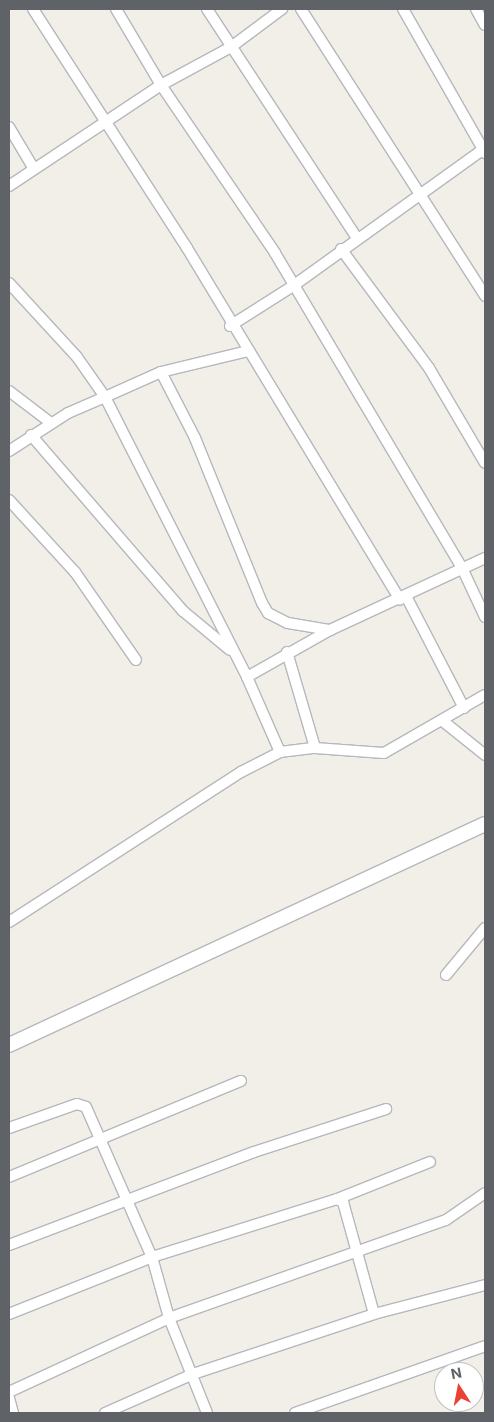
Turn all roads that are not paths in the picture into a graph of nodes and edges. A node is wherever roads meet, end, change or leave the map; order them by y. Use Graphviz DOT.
graph roads {
  1 [pos="33,9"];
  2 [pos="116,9"];
  3 [pos="207,9"];
  4 [pos="282,9"];
  5 [pos="301,9"];
  6 [pos="403,9"];
  7 [pos="476,9"];
  8 [pos="485,25"];
  9 [pos="230,47"];
  10 [pos="161,85"];
  11 [pos="106,123"];
  12 [pos="9,127"];
  13 [pos="485,150"];
  14 [pos="34,169"];
  15 [pos="9,186"];
  16 [pos="420,195"];
  17 [pos="356,237"];
  18 [pos="341,249"];
  19 [pos="9,283"];
  20 [pos="293,286"];
  21 [pos="485,296"];
  22 [pos="230,326"];
  23 [pos="248,351"];
  24 [pos="161,372"];
  25 [pos="9,391"];
  26 [pos="106,398"];
  27 [pos="52,423"];
  28 [pos="30,435"];
  29 [pos="9,451"];
  30 [pos="485,464"];
  31 [pos="9,500"];
  32 [pos="485,558"];
  33 [pos="463,570"];
  34 [pos="403,599"];
  35 [pos="485,617"];
  36 [pos="330,630"];
  37 [pos="233,652"];
  38 [pos="287,652"];
  39 [pos="136,660"];
  40 [pos="247,677"];
  41 [pos="485,695"];
  42 [pos="464,708"];
  43 [pos="444,722"];
  44 [pos="316,748"];
  45 [pos="280,752"];
  46 [pos="485,755"];
  47 [pos="485,824"];
  48 [pos="9,922"];
  49 [pos="485,928"];
  50 [pos="446,975"];
  51 [pos="9,1045"];
  52 [pos="241,1081"];
  53 [pos="386,1110"];
  54 [pos="9,1128"];
  55 [pos="101,1136"];
  56 [pos="430,1162"];
  57 [pos="9,1177"];
  58 [pos="485,1193"];
  59 [pos="128,1199"];
  60 [pos="337,1199"];
  61 [pos="9,1245"];
  62 [pos="355,1251"];
  63 [pos="152,1257"];
  64 [pos="485,1285"];
  65 [pos="9,1314"];
  66 [pos="374,1314"];
  67 [pos="169,1318"];
  68 [pos="485,1346"];
  69 [pos="193,1374"];
  70 [pos="9,1392"];
  71 [pos="9,1398"];
  72 [pos="13,1413"];
  73 [pos="104,1413"];
  74 [pos="206,1413"];
  75 [pos="295,1413"];
  1 -- 11 [label="street"];
  2 -- 10 [label="street"];
  3 -- 9 [label="street"];
  4 -- 9 [label="street"];
  5 -- 16 [label="street"];
  6 -- 13 [label="street"];
  7 -- 8 [label="street"];
  9 -- 10 [label="street"];
  9 -- 17 [label="street"];
  10 -- 11 [label="street"];
  10 -- 20 [label="street"];
  11 -- 14 [label="street"];
  11 -- 22 [label="street"];
  12 -- 14 [label="street"];
  13 -- 16 [label="street"];
  14 -- 15 [label="street"];
  16 -- 17 [label="street"];
  16 -- 21 [label="street"];
  17 -- 18 [label="street"];
  18 -- 20 [label="street"];
  18 -- 30 [label="street"];
  19 -- 26 [label="street"];
  20 -- 22 [label="street"];
  20 -- 33 [label="street"];
  22 -- 23 [label="street"];
  23 -- 24 [label="street"];
  23 -- 34 [label="street"];
  24 -- 26 [label="street"];
  24 -- 36 [label="street"];
  25 -- 27 [label="street"];
  26 -- 27 [label="street"];
  26 -- 37 [label="street"];
  27 -- 28 [label="street"];
  28 -- 29 [label="street"];
  28 -- 37 [label="street"];
  31 -- 39 [label="street"];
  32 -- 33 [label="street"];
  33 -- 34 [label="street"];
  33 -- 35 [label="street"];
  34 -- 36 [label="street"];
  34 -- 42 [label="street"];
  36 -- 38 [label="street"];
  37 -- 40 [label="street"];
  38 -- 40 [label="street"];
  38 -- 44 [label="street"];
  40 -- 45 [label="street"];
  41 -- 42 [label="street"];
  42 -- 43 [label="street"];
  43 -- 44 [label="street"];
  43 -- 46 [label="street"];
  44 -- 45 [label="street"];
  45 -- 48 [label="street"];
  47 -- 51 [label="street"];
  49 -- 50 [label="street"];
  52 -- 55 [label="street"];
  53 -- 59 [label="street"];
  54 -- 55 [label="street"];
  55 -- 57 [label="street"];
  55 -- 59 [label="street"];
  56 -- 60 [label="street"];
  58 -- 62 [label="street"];
  59 -- 61 [label="street"];
  59 -- 63 [label="street"];
  60 -- 62 [label="street"];
  60 -- 63 [label="street"];
  62 -- 66 [label="street"];
  62 -- 67 [label="street"];
  63 -- 65 [label="street"];
  63 -- 67 [label="street"];
  64 -- 66 [label="street"];
  66 -- 69 [label="street"];
  67 -- 69 [label="street"];
  67 -- 70 [label="street"];
  68 -- 75 [label="street"];
  69 -- 73 [label="street"];
  69 -- 74 [label="street"];
  71 -- 72 [label="street"];
}
